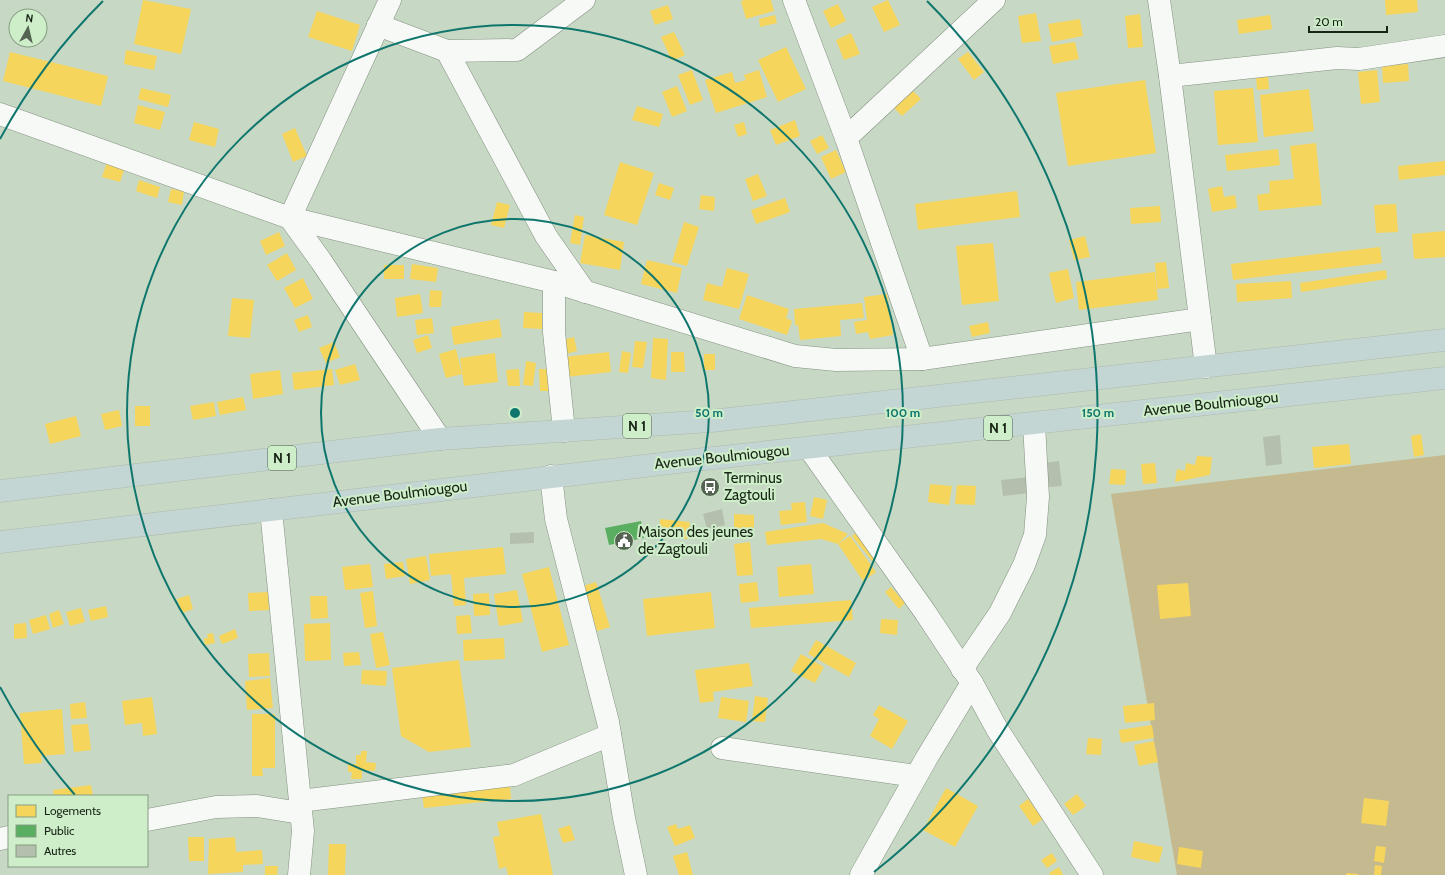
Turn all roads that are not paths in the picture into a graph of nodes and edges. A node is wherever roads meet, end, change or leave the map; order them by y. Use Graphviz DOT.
graph roads {
  1 [pos="390,0"];
  2 [pos="584,0"];
  3 [pos="794,0"];
  4 [pos="994,0"];
  5 [pos="1159,0"];
  6 [pos="378,25"];
  7 [pos="1445,46"];
  8 [pos="447,51"];
  9 [pos="1170,76"];
  10 [pos="0,114"];
  11 [pos="846,138"];
  12 [pos="290,218"];
  13 [pos="554,282"];
  14 [pos="585,292"];
  15 [pos="1200,319"];
  16 [pos="1445,340"];
  17 [pos="922,359"];
  18 [pos="1206,367"];
  19 [pos="1445,378"];
  20 [pos="1034,424"];
  21 [pos="564,431"];
  22 [pos="440,439"];
  23 [pos="809,448"];
  24 [pos="551,476"];
  25 [pos="0,491"];
  26 [pos="271,510"];
  27 [pos="0,542"];
  28 [pos="967,676"];
  29 [pos="610,735"];
  30 [pos="722,748"];
  31 [pos="916,776"];
  32 [pos="300,807"];
  33 [pos="148,820"];
  34 [pos="299,875"];
  35 [pos="636,875"];
  36 [pos="861,875"];
  37 [pos="1092,875"];
  1 -- 6 [label="street"];
  2 -- 8 [label="street"];
  3 -- 11 [label="street"];
  4 -- 11 [label="street"];
  5 -- 9 [label="street"];
  6 -- 8 [label="street"];
  6 -- 12 [label="street"];
  7 -- 9 [label="street"];
  8 -- 14 [label="street"];
  9 -- 15 [label="street"];
  10 -- 12 [label="street"];
  11 -- 17 [label="street"];
  12 -- 13 [label="street"];
  12 -- 22 [label="street"];
  13 -- 14 [label="street"];
  13 -- 21 [label="street"];
  14 -- 17 [label="street"];
  15 -- 17 [label="street"];
  15 -- 18 [label="street"];
  16 -- 18 [label="highway, N 1"];
  18 -- 21 [label="highway, N 1"];
  19 -- 20 [label="highway, Avenue Boulmiougou / N 1"];
  20 -- 23 [label="highway, Avenue Boulmiougou / N 1"];
  20 -- 28 [label="street"];
  21 -- 22 [label="highway, N 1"];
  22 -- 25 [label="highway, N 1"];
  23 -- 24 [label="highway, Avenue Boulmiougou / N 1"];
  23 -- 28 [label="street"];
  24 -- 26 [label="highway, Avenue Boulmiougou / N 1"];
  24 -- 29 [label="street"];
  26 -- 27 [label="highway, Avenue Boulmiougou / N 1"];
  26 -- 32 [label="street"];
  28 -- 31 [label="street"];
  28 -- 37 [label="street"];
  29 -- 32 [label="street"];
  29 -- 35 [label="street"];
  30 -- 31 [label="street"];
  31 -- 36 [label="street"];
  32 -- 33 [label="street"];
  32 -- 34 [label="street"];
}
